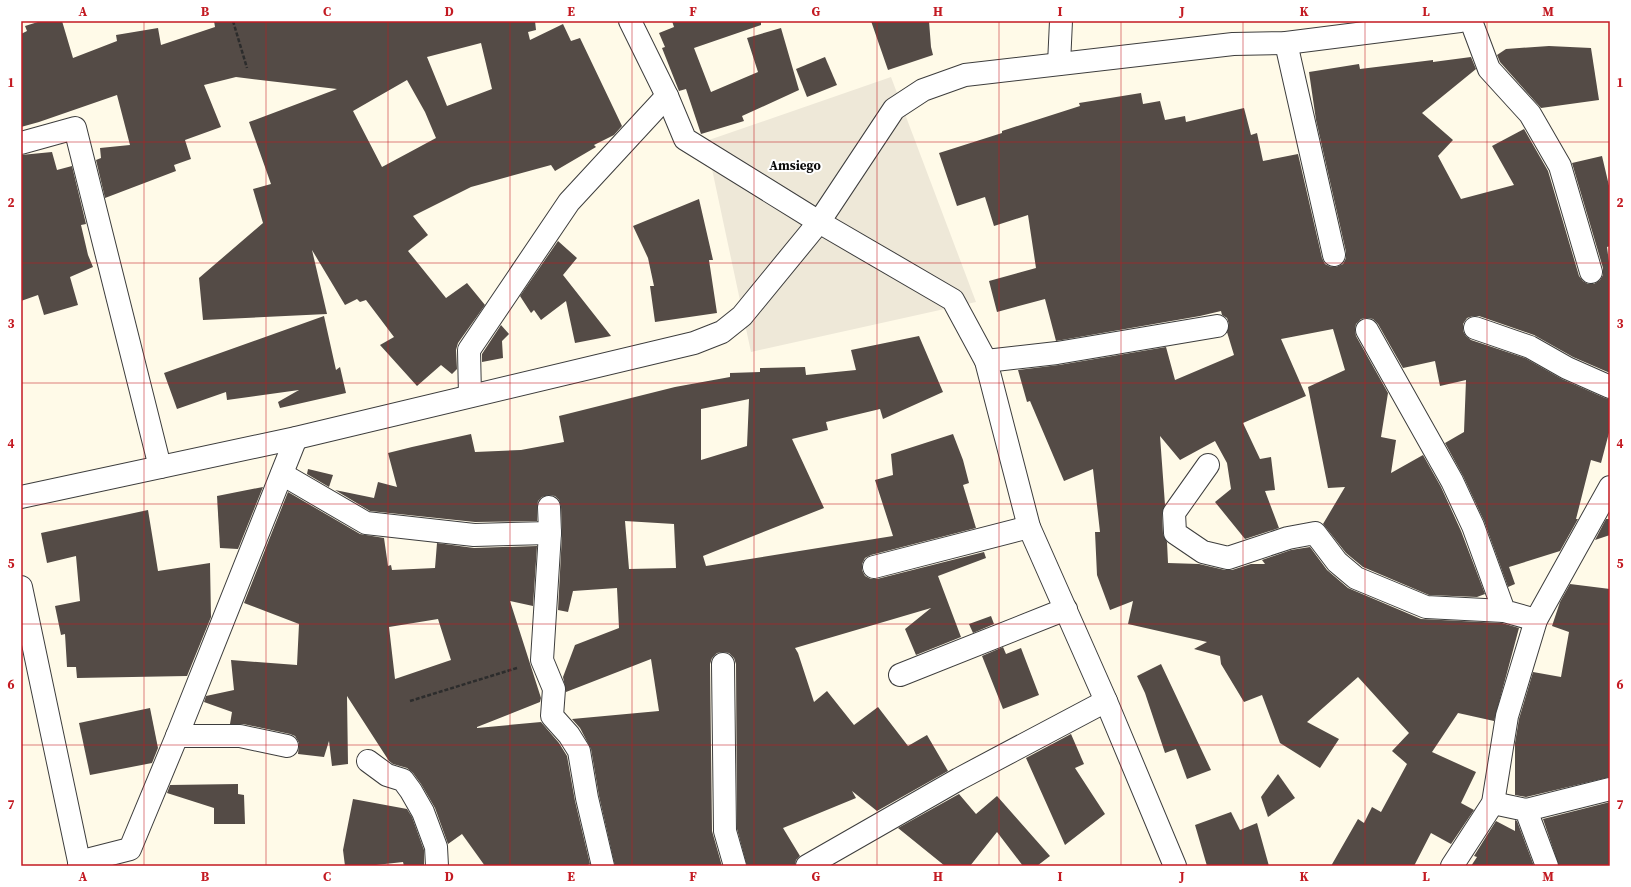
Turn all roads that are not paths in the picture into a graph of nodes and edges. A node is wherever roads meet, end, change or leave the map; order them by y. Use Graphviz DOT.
graph roads {
  1 [pos="630,21"];
  2 [pos="1061,21"];
  3 [pos="1460,21"];
  4 [pos="1471,21"];
  5 [pos="1286,44"];
  6 [pos="1059,64"];
  7 [pos="667,96"];
  8 [pos="21,143"];
  9 [pos="818,222"];
  10 [pos="1334,255"];
  11 [pos="1590,272"];
  12 [pos="1217,326"];
  13 [pos="1475,328"];
  14 [pos="1367,330"];
  15 [pos="986,361"];
  16 [pos="1610,387"];
  17 [pos="470,396"];
  18 [pos="296,438"];
  19 [pos="1208,465"];
  20 [pos="160,467"];
  21 [pos="282,474"];
  22 [pos="1610,487"];
  23 [pos="21,497"];
  24 [pos="550,507"];
  25 [pos="1029,527"];
  26 [pos="550,533"];
  27 [pos="874,567"];
  28 [pos="21,587"];
  29 [pos="1066,609"];
  30 [pos="1504,611"];
  31 [pos="1536,620"];
  32 [pos="723,664"];
  33 [pos="900,675"];
  34 [pos="1106,701"];
  35 [pos="177,736"];
  36 [pos="287,746"];
  37 [pos="368,761"];
  38 [pos="1610,789"];
  39 [pos="1493,803"];
  40 [pos="1526,810"];
  41 [pos="80,864"];
  42 [pos="437,866"];
  43 [pos="603,866"];
  44 [pos="735,866"];
  45 [pos="807,866"];
  46 [pos="1175,866"];
  47 [pos="1452,866"];
  48 [pos="1546,866"];
  1 -- 7 [label="street"];
  2 -- 6 [label="street"];
  3 -- 5 [label="street"];
  4 -- 11 [label="street"];
  5 -- 6 [label="street"];
  5 -- 10 [label="street"];
  6 -- 9 [label="street"];
  7 -- 9 [label="street"];
  7 -- 17 [label="street"];
  8 -- 20 [label="street"];
  9 -- 15 [label="street"];
  9 -- 17 [label="street"];
  12 -- 15 [label="street"];
  13 -- 16 [label="street"];
  14 -- 30 [label="street"];
  15 -- 25 [label="street"];
  17 -- 18 [label="street"];
  18 -- 20 [label="street"];
  18 -- 21 [label="street"];
  19 -- 30 [label="street"];
  20 -- 23 [label="street"];
  21 -- 26 [label="street"];
  21 -- 35 [label="street"];
  22 -- 31 [label="street"];
  24 -- 26 [label="street"];
  25 -- 27 [label="street"];
  25 -- 29 [label="street"];
  26 -- 43 [label="street"];
  28 -- 41 [label="street"];
  29 -- 33 [label="street"];
  29 -- 34 [label="street"];
  30 -- 31 [label="street"];
  31 -- 39 [label="street"];
  32 -- 44 [label="street"];
  34 -- 45 [label="street"];
  34 -- 46 [label="street"];
  35 -- 36 [label="street"];
  35 -- 41 [label="street"];
  37 -- 42 [label="street"];
  38 -- 40 [label="street"];
  39 -- 40 [label="street"];
  39 -- 47 [label="street"];
  40 -- 48 [label="street"];
}
